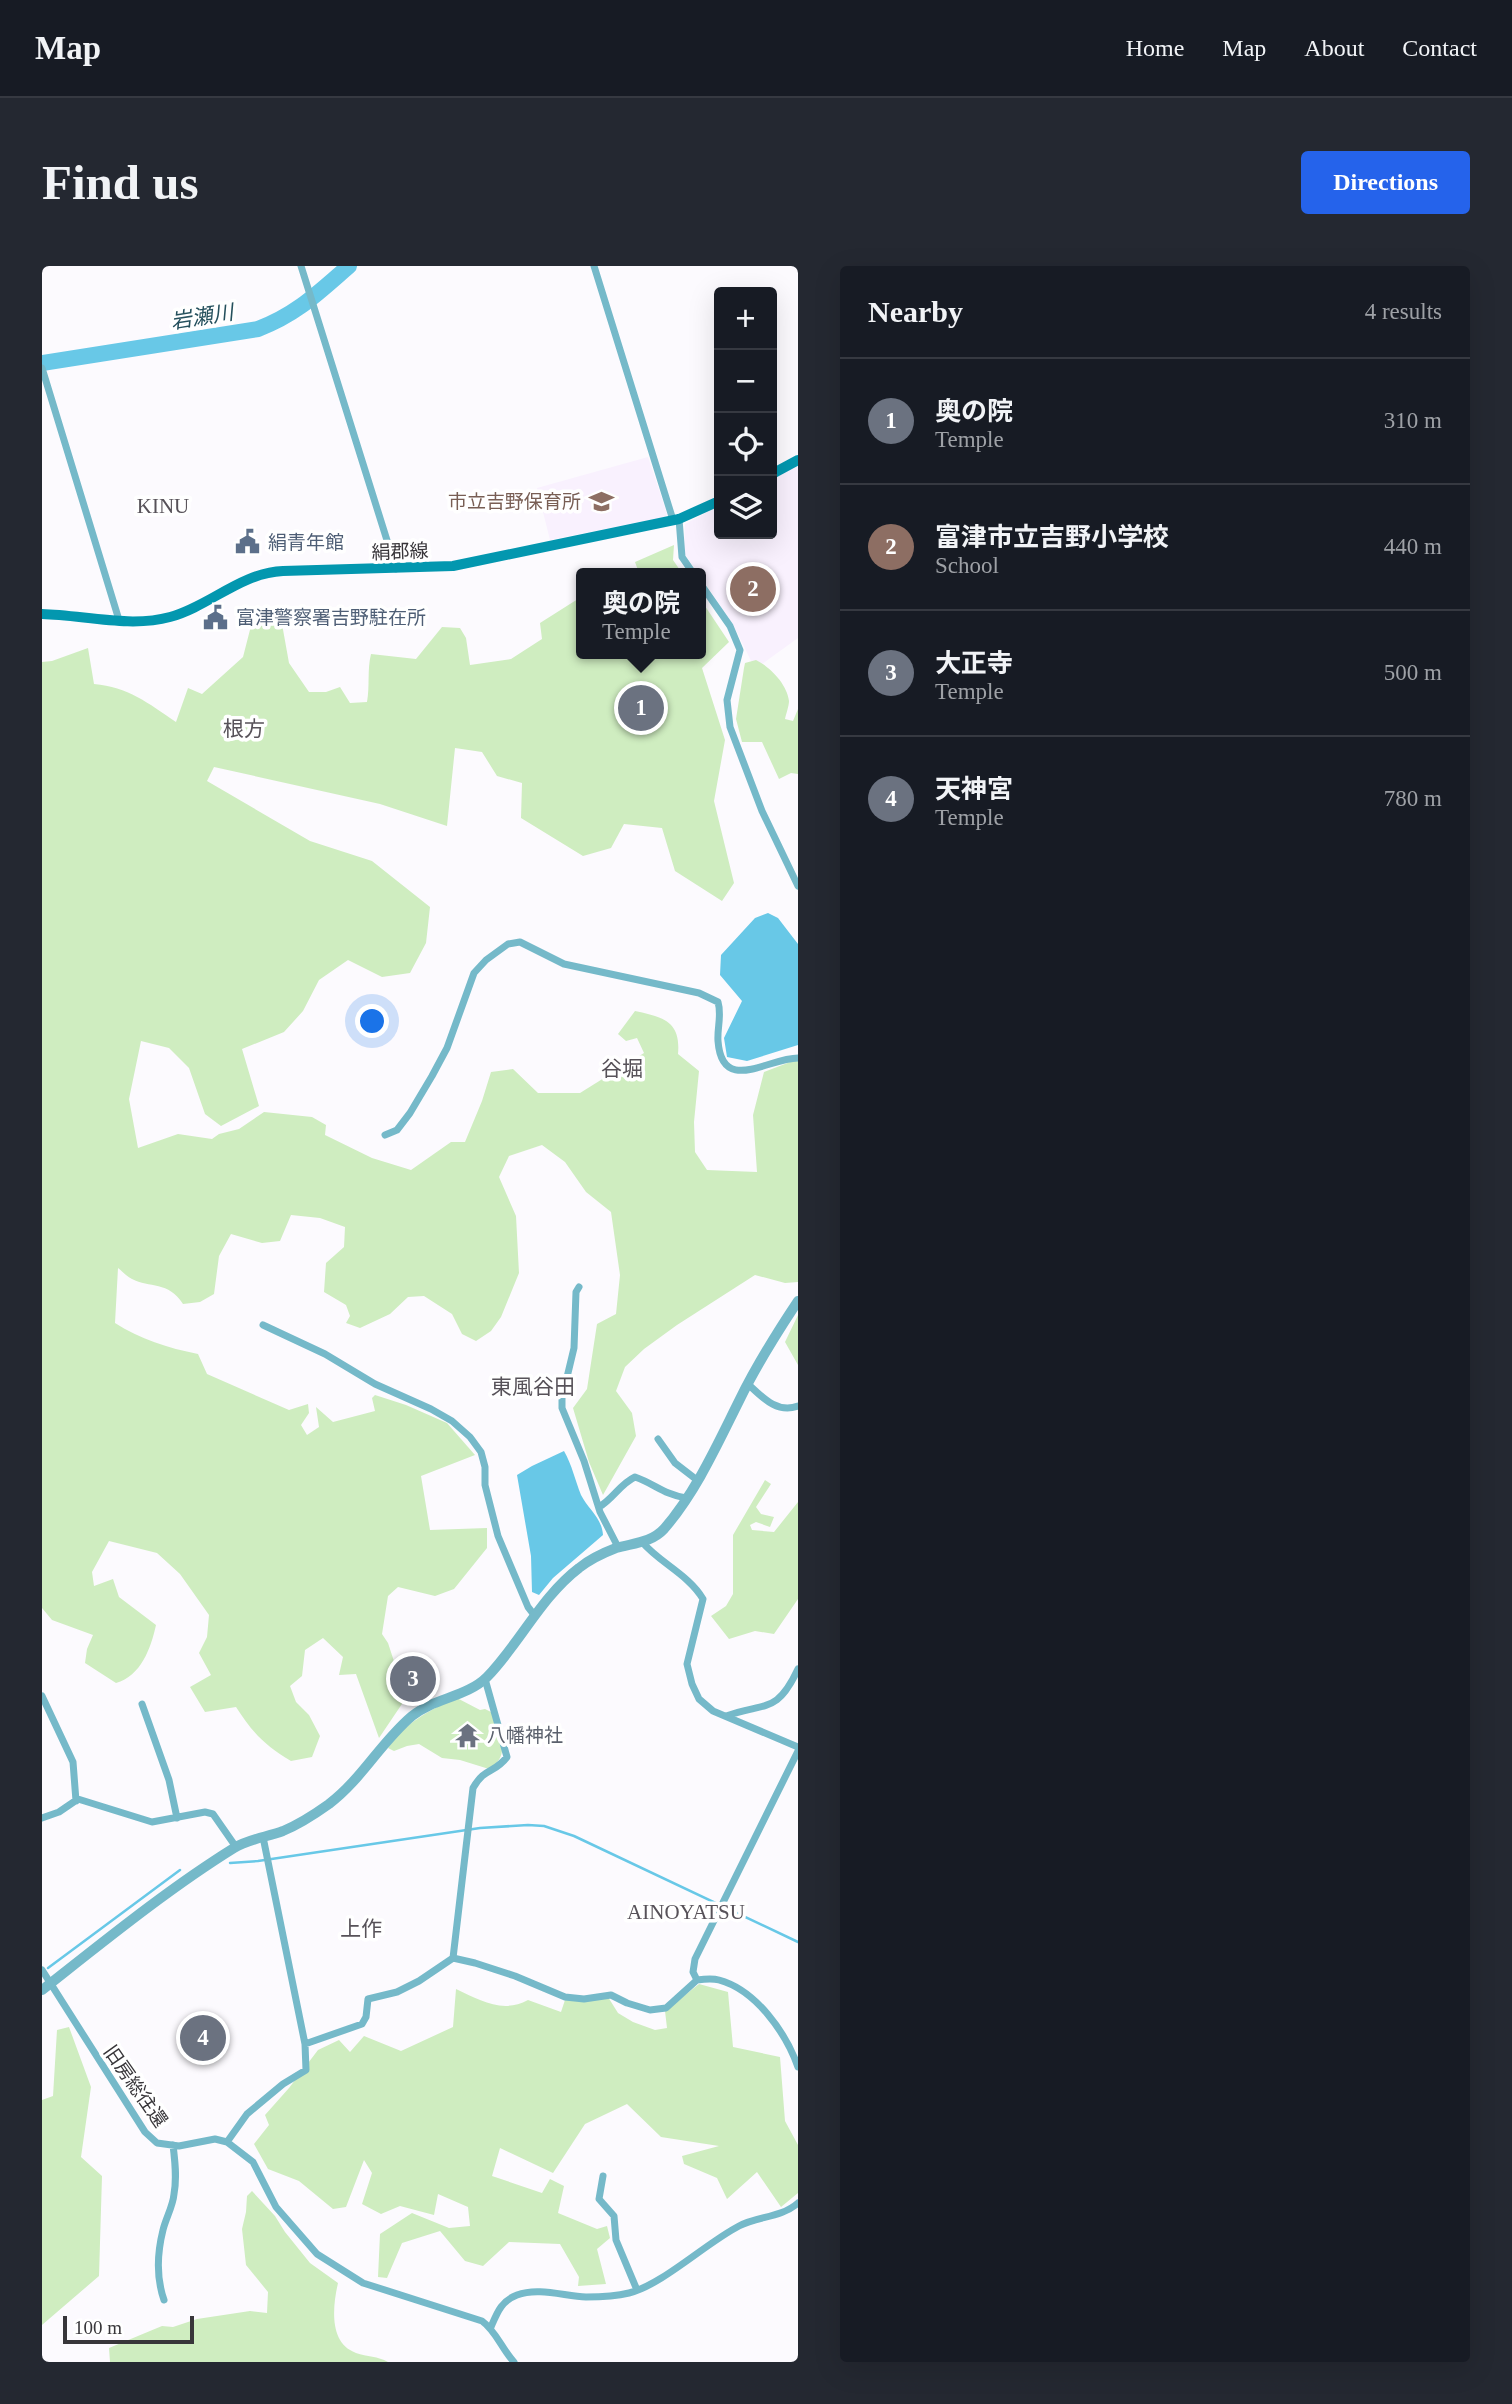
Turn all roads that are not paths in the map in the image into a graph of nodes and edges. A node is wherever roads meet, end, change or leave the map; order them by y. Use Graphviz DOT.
graph roads {
  1 [pos="302,266"];
  2 [pos="594,266"];
  3 [pos="43,370"];
  4 [pos="798,460"];
  5 [pos="777,471"];
  6 [pos="714,502"];
  7 [pos="676,520"];
  8 [pos="690,568"];
  9 [pos="396,569"];
  10 [pos="706,590"];
  11 [pos="42,614"];
  12 [pos="120,620"];
  13 [pos="798,886"];
  14 [pos="798,1058"];
  15 [pos="385,1135"];
  16 [pos="579,1287"];
  17 [pos="798,1301"];
  18 [pos="263,1325"];
  19 [pos="748,1384"];
  20 [pos="798,1406"];
  21 [pos="658,1440"];
  22 [pos="697,1480"];
  23 [pos="686,1498"];
  24 [pos="599,1507"];
  25 [pos="642,1542"];
  26 [pos="618,1548"];
  27 [pos="535,1616"];
  28 [pos="798,1669"];
  29 [pos="485,1679"];
  30 [pos="42,1696"];
  31 [pos="142,1704"];
  32 [pos="726,1716"];
  33 [pos="798,1749"];
  34 [pos="76,1801"];
  35 [pos="42,1818"];
  36 [pos="177,1818"];
  37 [pos="263,1837"];
  38 [pos="236,1847"];
  39 [pos="453,1958"];
  40 [pos="42,1970"];
  41 [pos="697,1980"];
  42 [pos="46,1987"];
  43 [pos="305,2044"];
  44 [pos="798,2067"];
  45 [pos="228,2142"];
  46 [pos="173,2145"];
  47 [pos="603,2176"];
  48 [pos="798,2203"];
  49 [pos="637,2290"];
  50 [pos="164,2300"];
  51 [pos="491,2327"];
  52 [pos="513,2362"];
  1 -- 9 [label="street"];
  2 -- 7 [label="street"];
  3 -- 12 [label="street"];
  4 -- 5 [label="main road"];
  6 -- 7 [label="main road, 絹郡線"];
  7 -- 8 [label="street"];
  7 -- 9 [label="main road, 絹郡線"];
  9 -- 12 [label="main road, 絹郡線"];
  10 -- 13 [label="street"];
  11 -- 12 [label="main road, 絹郡線"];
  14 -- 15 [label="street"];
  16 -- 24 [label="street"];
  17 -- 19 [label="street"];
  18 -- 27 [label="street"];
  19 -- 20 [label="street"];
  19 -- 22 [label="street"];
  21 -- 22 [label="street"];
  22 -- 23 [label="street"];
  23 -- 24 [label="street"];
  23 -- 25 [label="street"];
  24 -- 26 [label="street"];
  25 -- 26 [label="street"];
  25 -- 32 [label="street"];
  26 -- 27 [label="street"];
  27 -- 29 [label="street"];
  28 -- 32 [label="street"];
  29 -- 37 [label="street"];
  29 -- 39 [label="street"];
  30 -- 34 [label="street"];
  31 -- 36 [label="street"];
  32 -- 33 [label="street"];
  33 -- 41 [label="street"];
  34 -- 35 [label="street"];
  34 -- 36 [label="street"];
  36 -- 38 [label="street"];
  37 -- 38 [label="street"];
  37 -- 43 [label="street"];
  38 -- 42 [label="street"];
  39 -- 41 [label="street"];
  39 -- 43 [label="street"];
  40 -- 42 [label="street, 旧房総往還"];
  41 -- 44 [label="street"];
  42 -- 46 [label="street, 旧房総往還"];
  43 -- 45 [label="street"];
  45 -- 46 [label="street, 旧房総往還"];
  45 -- 51 [label="street"];
  46 -- 50 [label="street"];
  47 -- 49 [label="street"];
  48 -- 49 [label="street"];
  49 -- 51 [label="street"];
  51 -- 52 [label="street"];
}
